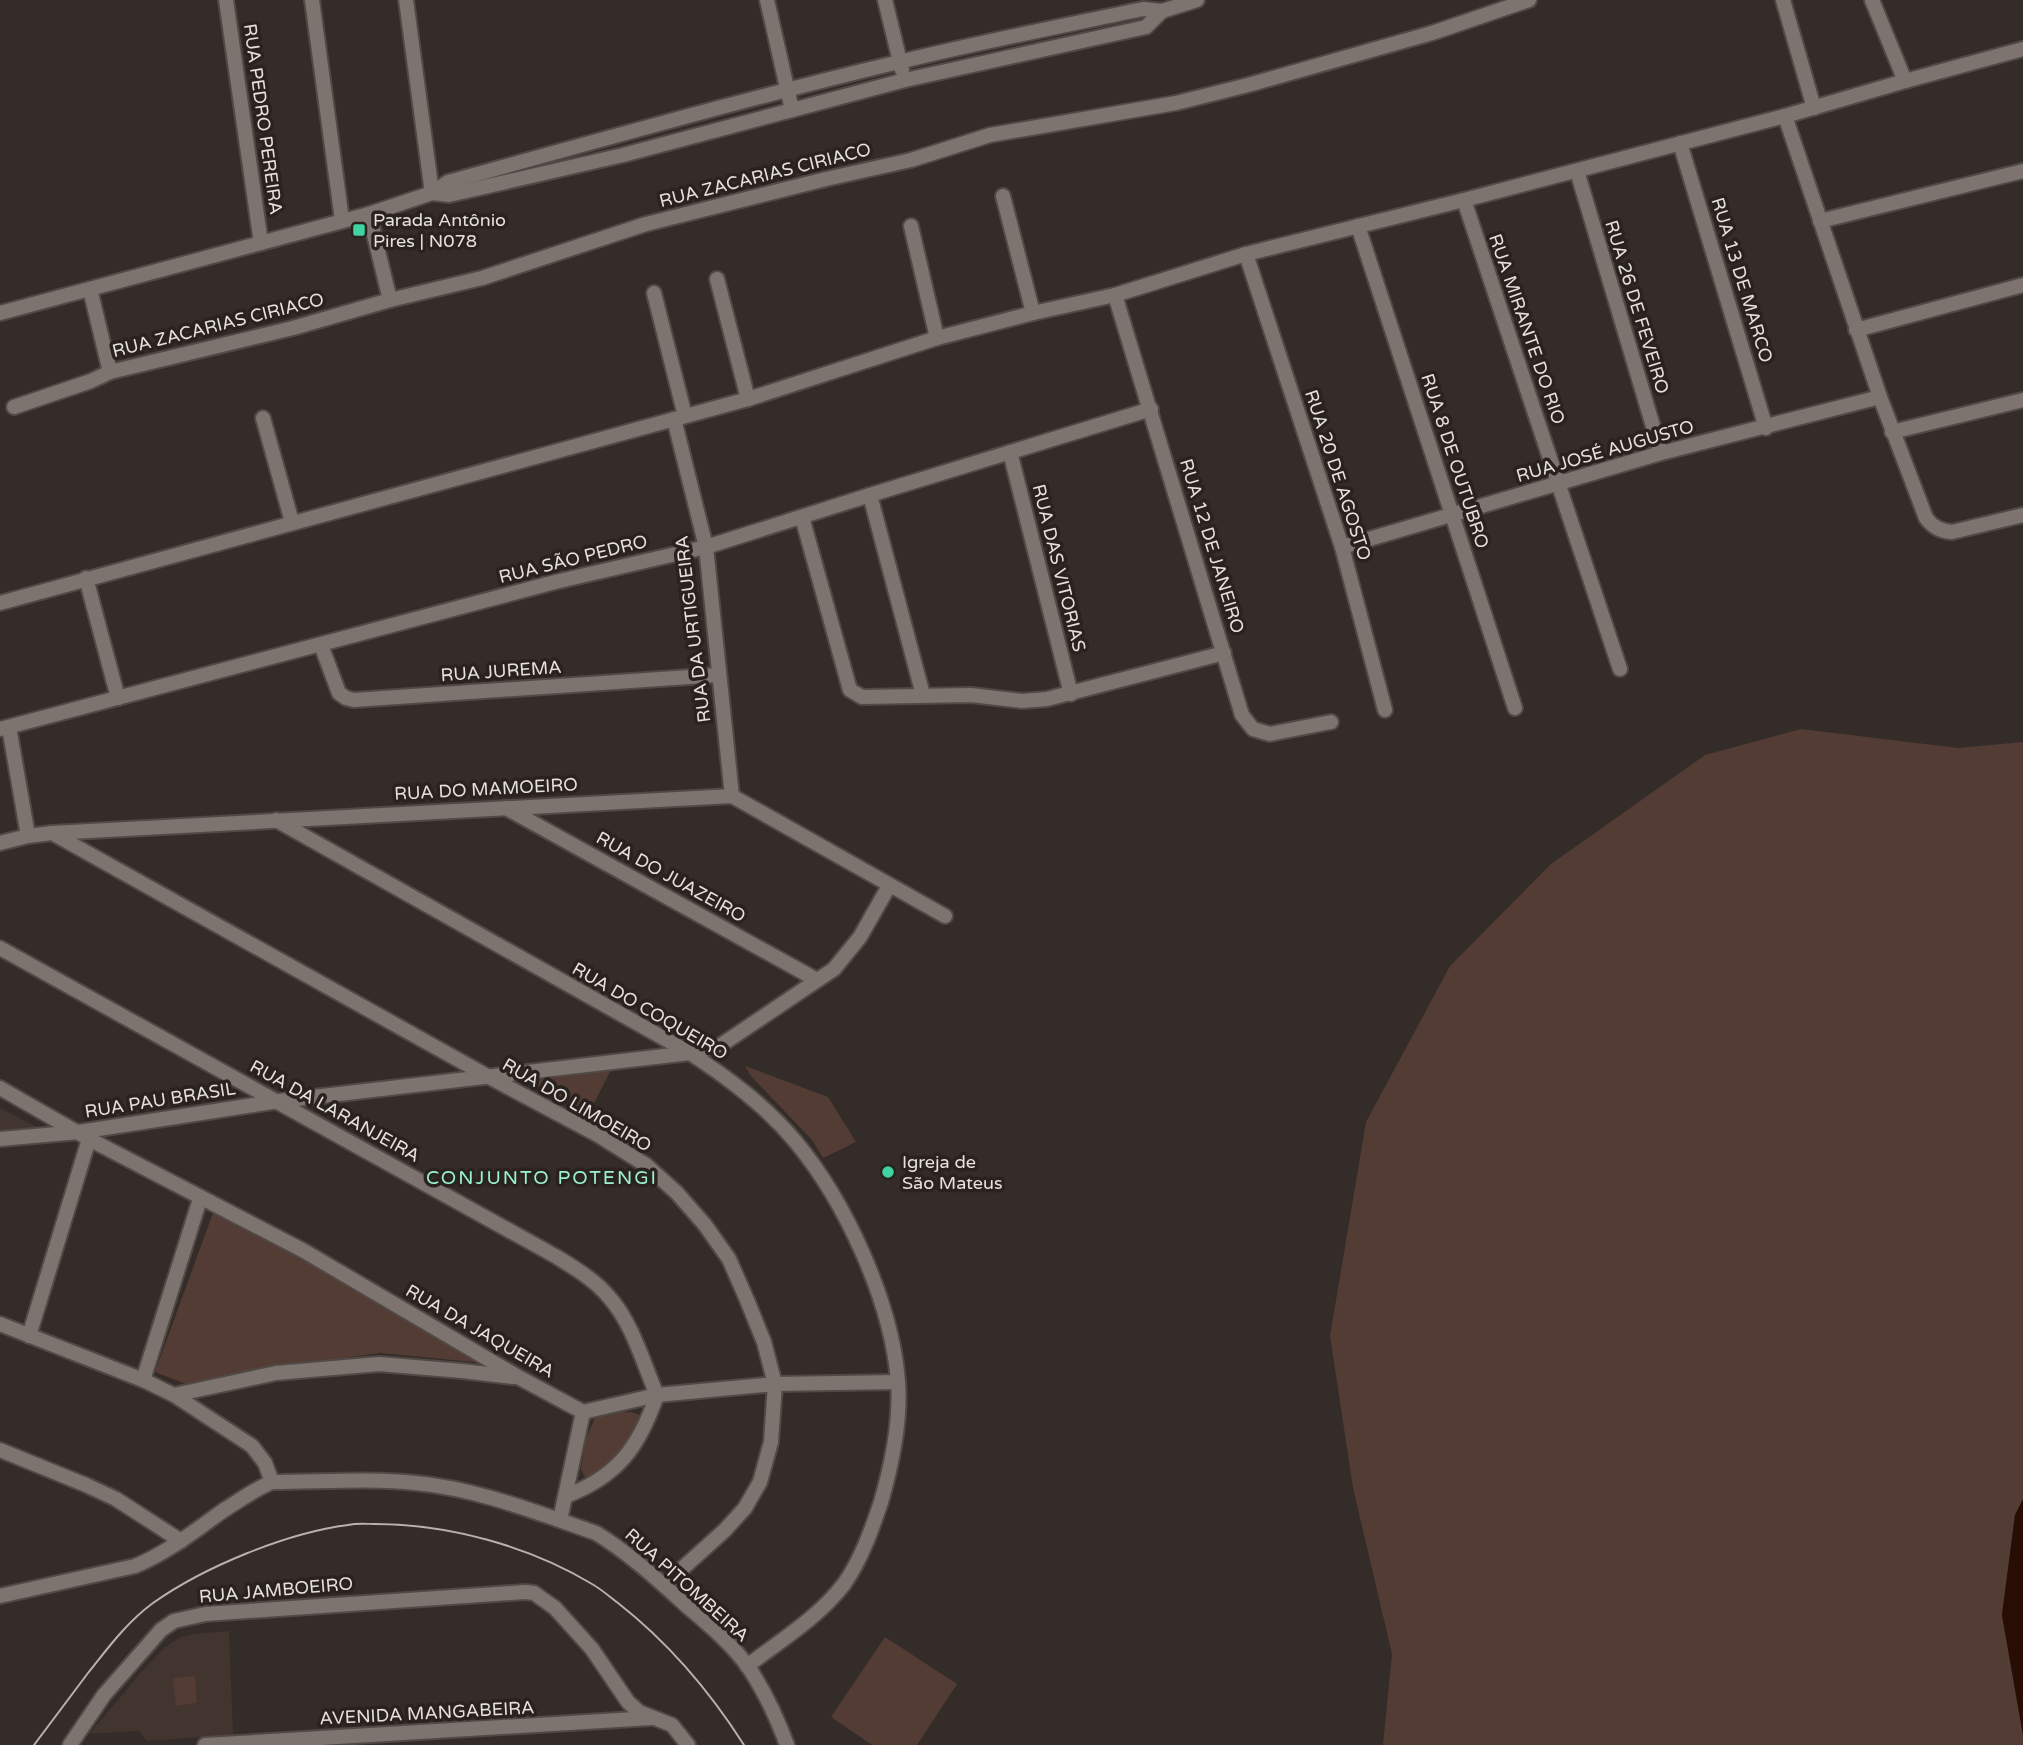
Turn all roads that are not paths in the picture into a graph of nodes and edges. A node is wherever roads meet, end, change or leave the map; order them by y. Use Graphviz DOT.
graph roads {
  1 [pos="226,0"];
  2 [pos="312,0"];
  3 [pos="406,0"];
  4 [pos="767,0"];
  5 [pos="885,0"];
  6 [pos="1197,0"];
  7 [pos="1529,0"];
  8 [pos="1783,0"];
  9 [pos="1872,0"];
  10 [pos="1163,11"];
  11 [pos="2023,49"];
  12 [pos="900,62"];
  13 [pos="905,80"];
  14 [pos="1905,81"];
  15 [pos="788,90"];
  16 [pos="1814,108"];
  17 [pos="792,110"];
  18 [pos="1785,116"];
  19 [pos="618,135"];
  20 [pos="1681,144"];
  21 [pos="623,155"];
  22 [pos="1577,171"];
  23 [pos="2023,171"];
  24 [pos="432,193"];
  25 [pos="1003,196"];
  26 [pos="1464,200"];
  27 [pos="369,214"];
  28 [pos="342,220"];
  29 [pos="1820,221"];
  30 [pos="911,226"];
  31 [pos="1358,226"];
  32 [pos="261,243"];
  33 [pos="1245,254"];
  34 [pos="717,279"];
  35 [pos="2023,285"];
  36 [pos="90,289"];
  37 [pos="654,293"];
  38 [pos="1115,295"];
  39 [pos="390,300"];
  40 [pos="0,313"];
  41 [pos="1033,313"];
  42 [pos="1856,330"];
  43 [pos="937,338"];
  44 [pos="110,372"];
  45 [pos="1880,397"];
  46 [pos="748,399"];
  47 [pos="2023,400"];
  48 [pos="14,407"];
  49 [pos="1151,409"];
  50 [pos="679,417"];
  51 [pos="263,418"];
  52 [pos="1766,428"];
  53 [pos="1892,432"];
  54 [pos="1010,452"];
  55 [pos="1661,453"];
  56 [pos="1559,484"];
  57 [pos="870,495"];
  58 [pos="2023,515"];
  59 [pos="1452,516"];
  60 [pos="802,517"];
  61 [pos="292,522"];
  62 [pos="706,547"];
  63 [pos="1342,547"];
  64 [pos="86,578"];
  65 [pos="0,603"];
  66 [pos="321,645"];
  67 [pos="1224,653"];
  68 [pos="1620,669"];
  69 [pos="718,675"];
  70 [pos="1071,694"];
  71 [pos="923,695"];
  72 [pos="118,698"];
  73 [pos="1515,708"];
  74 [pos="1385,710"];
  75 [pos="1331,722"];
  76 [pos="4,728"];
  77 [pos="732,796"];
  78 [pos="506,808"];
  79 [pos="276,820"];
  80 [pos="52,833"];
  81 [pos="28,836"];
  82 [pos="0,843"];
  83 [pos="889,886"];
  84 [pos="945,916"];
  85 [pos="0,948"];
  86 [pos="817,981"];
  87 [pos="690,1053"];
  88 [pos="489,1077"];
  89 [pos="0,1088"];
  90 [pos="279,1101"];
  91 [pos="84,1136"];
  92 [pos="0,1139"];
  93 [pos="200,1199"];
  94 [pos="0,1324"];
  95 [pos="29,1336"];
  96 [pos="520,1378"];
  97 [pos="143,1380"];
  98 [pos="898,1382"];
  99 [pos="775,1384"];
  100 [pos="174,1395"];
  101 [pos="657,1395"];
  102 [pos="583,1412"];
  103 [pos="0,1450"];
  104 [pos="272,1482"];
  105 [pos="566,1496"];
  106 [pos="560,1520"];
  107 [pos="181,1541"];
  108 [pos="664,1585"];
  109 [pos="0,1596"];
  110 [pos="747,1666"];
  111 [pos="652,1718"];
  112 [pos="434,1738"];
  113 [pos="70,1745"];
  114 [pos="205,1745"];
  115 [pos="688,1745"];
  116 [pos="787,1745"];
  1 -- 32 [label="street, RUA PEDRO PEREIRA"];
  2 -- 28 [label="street"];
  3 -- 24 [label="street"];
  4 -- 15 [label="street"];
  5 -- 12 [label="street"];
  6 -- 10 [label="street"];
  7 -- 39 [label="street, RUA ZACARIAS CIRIACO"];
  8 -- 16 [label="street"];
  9 -- 14 [label="street"];
  10 -- 12 [label="street"];
  10 -- 13 [label="street"];
  11 -- 14 [label="street"];
  12 -- 13 [label="street"];
  12 -- 15 [label="street"];
  13 -- 17 [label="street"];
  14 -- 16 [label="street"];
  15 -- 17 [label="street"];
  15 -- 19 [label="street"];
  16 -- 18 [label="street"];
  17 -- 21 [label="street"];
  18 -- 20 [label="street"];
  18 -- 29 [label="street"];
  19 -- 21 [label="street"];
  19 -- 24 [label="street"];
  20 -- 22 [label="street"];
  20 -- 52 [label="street, RUA 13 DE MARCO"];
  21 -- 24 [label="street"];
  22 -- 26 [label="street"];
  22 -- 55 [label="street, RUA 26 DE FEVEIRO"];
  23 -- 29 [label="street"];
  24 -- 27 [label="street"];
  25 -- 41 [label="street"];
  26 -- 31 [label="street"];
  26 -- 56 [label="street, RUA MIRANTE DO RIO"];
  27 -- 28 [label="street"];
  27 -- 39 [label="street"];
  28 -- 32 [label="street"];
  29 -- 42 [label="street"];
  30 -- 43 [label="street"];
  31 -- 33 [label="street"];
  31 -- 59 [label="street, RUA 8 DE OUTUBRO"];
  32 -- 36 [label="street"];
  33 -- 38 [label="street"];
  33 -- 63 [label="street, RUA 20 DE AGOSTO"];
  34 -- 46 [label="street"];
  35 -- 42 [label="street"];
  36 -- 40 [label="street"];
  36 -- 44 [label="street"];
  37 -- 50 [label="street, RUA DA URTIGUEIRA"];
  38 -- 41 [label="street"];
  38 -- 49 [label="street, RUA 12 DE JANEIRO"];
  39 -- 44 [label="street, RUA ZACARIAS CIRIACO"];
  41 -- 43 [label="street"];
  42 -- 45 [label="street"];
  43 -- 46 [label="street"];
  44 -- 48 [label="street, RUA ZACARIAS CIRIACO"];
  45 -- 52 [label="street, RUA JOSÉ AUGUSTO"];
  45 -- 53 [label="street"];
  46 -- 50 [label="street"];
  47 -- 53 [label="street"];
  49 -- 54 [label="street, RUA SÃO PEDRO"];
  49 -- 67 [label="street, RUA 12 DE JANEIRO"];
  50 -- 61 [label="street"];
  50 -- 62 [label="street, RUA DA URTIGUEIRA"];
  51 -- 61 [label="street"];
  52 -- 55 [label="street, RUA JOSÉ AUGUSTO"];
  53 -- 58 [label="street"];
  54 -- 57 [label="street, RUA SÃO PEDRO"];
  54 -- 70 [label="street, RUA DAS VITORIAS"];
  55 -- 56 [label="street, RUA JOSÉ AUGUSTO"];
  56 -- 59 [label="street, RUA JOSÉ AUGUSTO"];
  56 -- 68 [label="street, RUA MIRANTE DO RIO"];
  57 -- 60 [label="street, RUA SÃO PEDRO"];
  57 -- 71 [label="street"];
  59 -- 63 [label="street, RUA JOSÉ AUGUSTO"];
  59 -- 73 [label="street, RUA 8 DE OUTUBRO"];
  60 -- 62 [label="street, RUA SÃO PEDRO"];
  60 -- 71 [label="street"];
  61 -- 64 [label="street"];
  62 -- 66 [label="street, RUA SÃO PEDRO"];
  62 -- 69 [label="street, RUA DA URTIGUEIRA"];
  63 -- 74 [label="street, RUA 20 DE AGOSTO"];
  64 -- 65 [label="street"];
  64 -- 72 [label="street"];
  66 -- 69 [label="street, RUA JUREMA"];
  66 -- 72 [label="street, RUA SÃO PEDRO"];
  67 -- 70 [label="street"];
  67 -- 75 [label="street, RUA 12 DE JANEIRO"];
  69 -- 77 [label="street, RUA DA URTIGUEIRA"];
  70 -- 71 [label="street"];
  72 -- 76 [label="street, RUA SÃO PEDRO"];
  76 -- 81 [label="street"];
  77 -- 78 [label="street, RUA DO MAMOEIRO"];
  77 -- 83 [label="street"];
  78 -- 79 [label="street, RUA DO MAMOEIRO"];
  78 -- 86 [label="street, RUA DO JUAZEIRO"];
  79 -- 80 [label="street, RUA DO MAMOEIRO"];
  79 -- 87 [label="street, RUA DO COQUEIRO"];
  80 -- 81 [label="street, RUA DO MAMOEIRO"];
  80 -- 88 [label="street, RUA DO LIMOEIRO"];
  81 -- 82 [label="street, RUA DO MAMOEIRO"];
  83 -- 84 [label="street"];
  83 -- 86 [label="street, RUA PAU BRASIL"];
  85 -- 90 [label="street, RUA DA LARANJEIRA"];
  86 -- 87 [label="street, RUA PAU BRASIL"];
  87 -- 88 [label="street, RUA PAU BRASIL"];
  87 -- 98 [label="street, RUA DO COQUEIRO"];
  88 -- 90 [label="street, RUA PAU BRASIL"];
  88 -- 99 [label="street, RUA DO LIMOEIRO"];
  89 -- 91 [label="street, RUA DA JAQUEIRA"];
  90 -- 91 [label="street, RUA PAU BRASIL"];
  90 -- 101 [label="street, RUA DA LARANJEIRA"];
  91 -- 92 [label="street, RUA PAU BRASIL"];
  91 -- 93 [label="street, RUA DA JAQUEIRA"];
  91 -- 95 [label="street"];
  93 -- 96 [label="street, RUA DA JAQUEIRA"];
  93 -- 97 [label="street"];
  94 -- 95 [label="street"];
  95 -- 97 [label="street"];
  96 -- 100 [label="street"];
  96 -- 102 [label="street, RUA DA JAQUEIRA"];
  97 -- 100 [label="street"];
  98 -- 99 [label="street"];
  98 -- 110 [label="street, RUA DO COQUEIRO"];
  99 -- 101 [label="street"];
  99 -- 108 [label="street, RUA DO LIMOEIRO"];
  100 -- 104 [label="street"];
  101 -- 102 [label="street"];
  101 -- 105 [label="street"];
  102 -- 105 [label="street"];
  103 -- 107 [label="street"];
  104 -- 106 [label="street, RUA PITOMBEIRA"];
  104 -- 107 [label="street, RUA PITOMBEIRA"];
  105 -- 106 [label="street"];
  106 -- 108 [label="street, RUA PITOMBEIRA"];
  107 -- 109 [label="street, RUA PITOMBEIRA"];
  108 -- 110 [label="street, RUA PITOMBEIRA"];
  110 -- 116 [label="street, RUA PITOMBEIRA"];
  111 -- 112 [label="street, AVENIDA MANGABEIRA"];
  111 -- 113 [label="street, RUA JAMBOEIRO"];
  111 -- 115 [label="street"];
  112 -- 114 [label="street, AVENIDA MANGABEIRA"];
}
